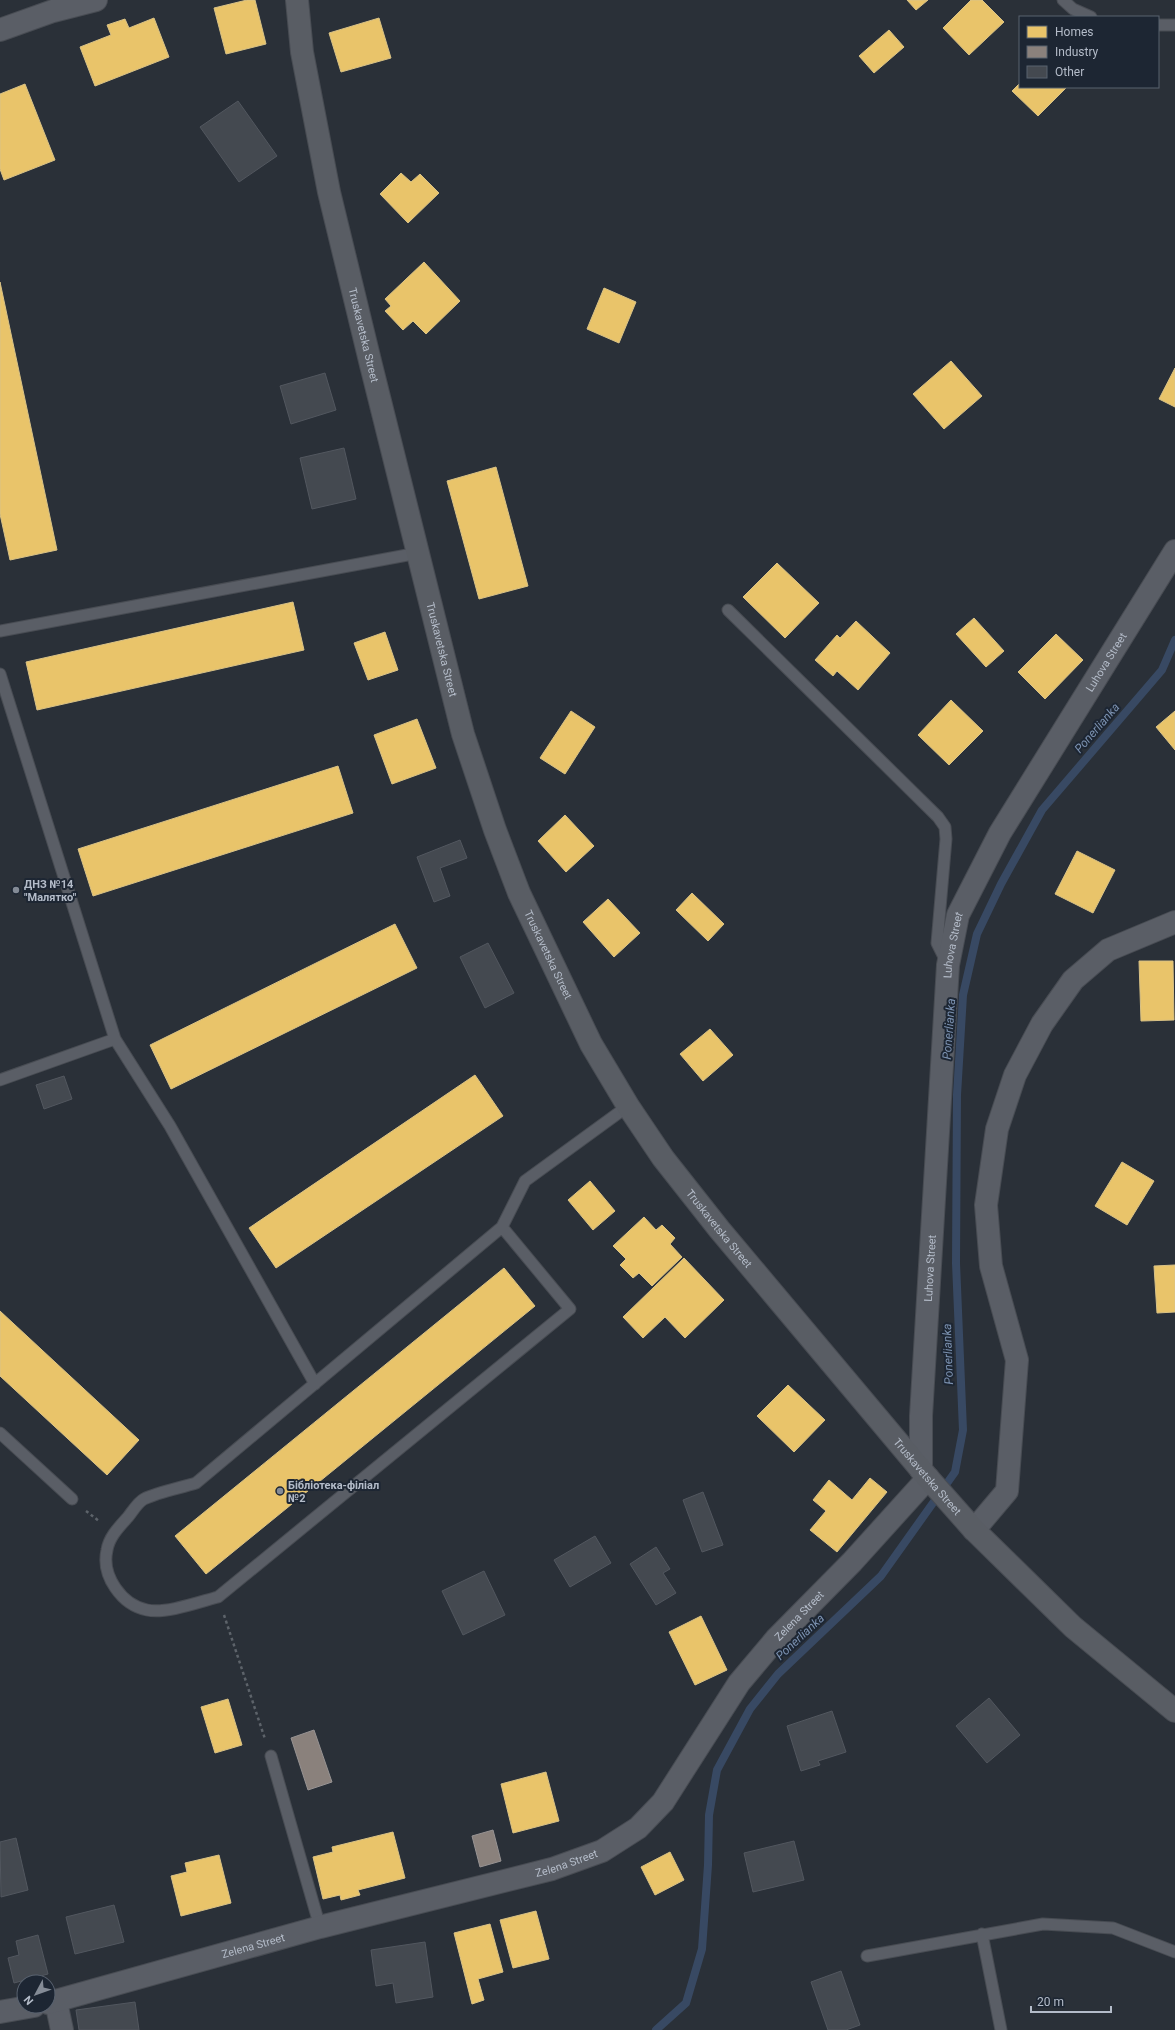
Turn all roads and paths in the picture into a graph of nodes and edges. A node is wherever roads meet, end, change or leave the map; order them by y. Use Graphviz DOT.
graph roads {
  1 [pos="96,0"];
  2 [pos="297,0"];
  3 [pos="1063,0"];
  4 [pos="1088,16"];
  5 [pos="1159,25"];
  6 [pos="1175,26"];
  7 [pos="0,30"];
  8 [pos="1175,551"];
  9 [pos="418,553"];
  10 [pos="728,610"];
  11 [pos="0,631"];
  12 [pos="0,674"];
  13 [pos="1175,922"];
  14 [pos="948,966"];
  15 [pos="115,1039"];
  16 [pos="0,1080"];
  17 [pos="628,1106"];
  18 [pos="502,1227"];
  19 [pos="315,1384"];
  20 [pos="0,1433"];
  21 [pos="927,1477"];
  22 [pos="72,1499"];
  23 [pos="974,1530"];
  24 [pos="114,1534"];
  25 [pos="218,1597"];
  26 [pos="1175,1711"];
  27 [pos="271,1756"];
  28 [pos="320,1927"];
  29 [pos="982,1934"];
  30 [pos="1175,1952"];
  31 [pos="867,1956"];
  32 [pos="56,2002"];
  33 [pos="16,2009"];
  34 [pos="0,2012"];
  35 [pos="56,2014"];
  36 [pos="62,2030"];
  37 [pos="1001,2030"];
  1 -- 7 [label="street"];
  2 -- 9 [label="main road, Truskavetska Street"];
  3 -- 4 [label="lane"];
  5 -- 6 [label="lane"];
  8 -- 14 [label="street, Luhova Street"];
  9 -- 11 [label="lane"];
  9 -- 17 [label="main road, Truskavetska Street"];
  10 -- 14 [label="lane"];
  12 -- 15 [label="lane"];
  13 -- 23 [label="street"];
  14 -- 21 [label="street, Luhova Street"];
  15 -- 16 [label="lane"];
  15 -- 19 [label="lane"];
  17 -- 18 [label="lane"];
  17 -- 21 [label="main road, Truskavetska Street"];
  18 -- 19 [label="lane"];
  18 -- 25 [label="lane"];
  19 -- 24 [label="lane"];
  20 -- 22 [label="lane"];
  21 -- 23 [label="main road, Truskavetska Street"];
  21 -- 28 [label="street, Zelena Street"];
  22 -- 24 [label="path"];
  23 -- 26 [label="main road, Truskavetska Street"];
  24 -- 25 [label="lane"];
  25 -- 27 [label="path"];
  27 -- 28 [label="lane"];
  28 -- 32 [label="street, Zelena Street"];
  29 -- 30 [label="lane"];
  29 -- 31 [label="lane"];
  29 -- 37 [label="lane"];
  33 -- 34 [label="street"];
  35 -- 36 [label="street"];
}
